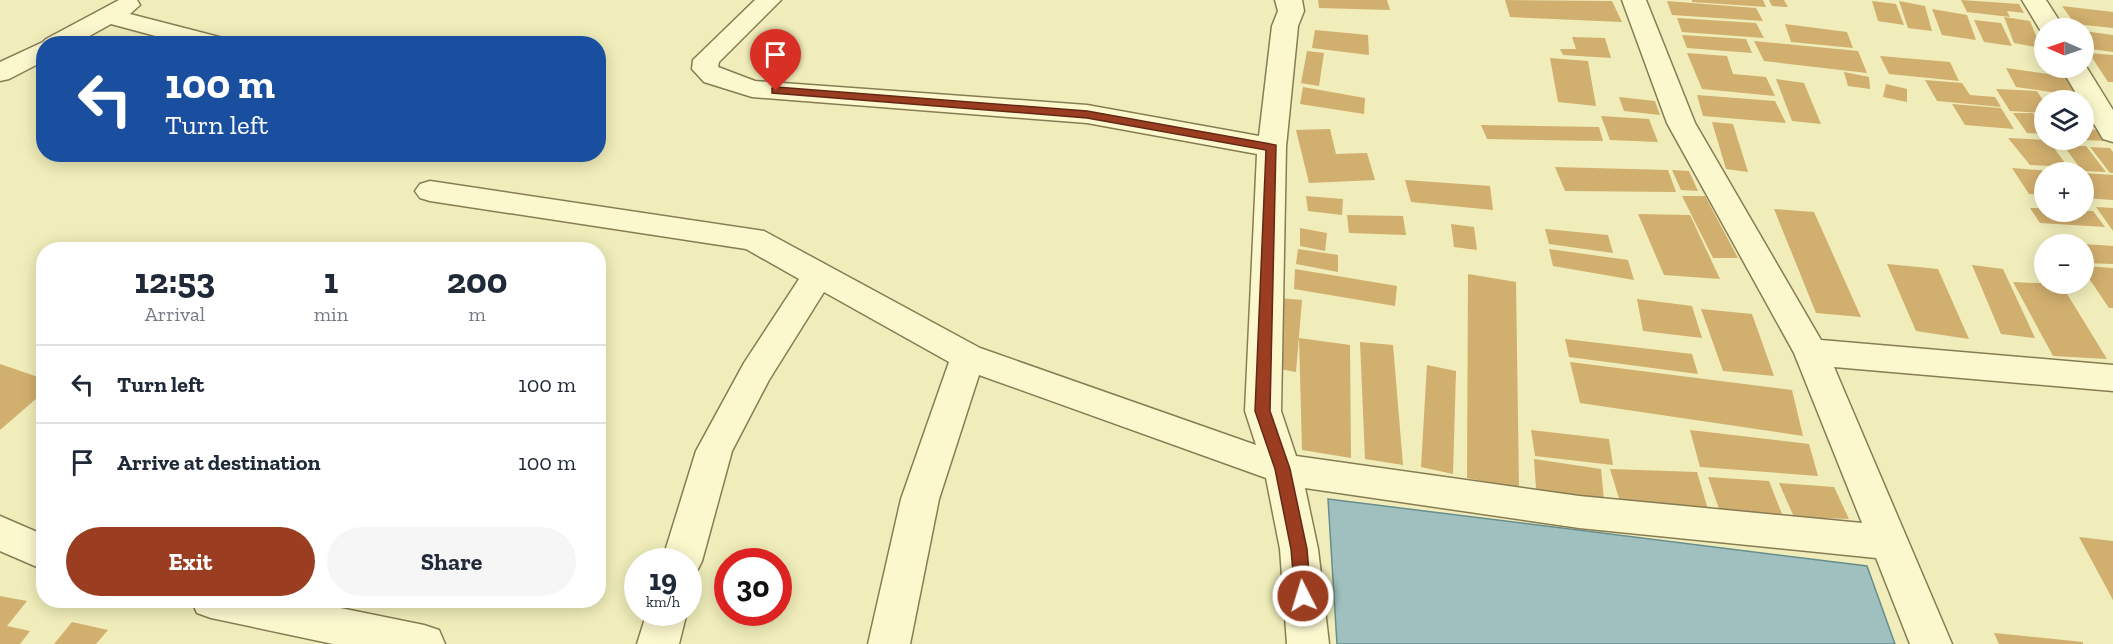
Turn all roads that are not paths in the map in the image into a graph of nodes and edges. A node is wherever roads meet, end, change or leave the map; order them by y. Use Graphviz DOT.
graph roads {
  1 [pos="137,0"];
  2 [pos="769,0"];
  3 [pos="1289,0"];
  4 [pos="1634,0"];
  5 [pos="2034,0"];
  6 [pos="108,16"];
  7 [pos="2045,18"];
  8 [pos="70,36"];
  9 [pos="187,36"];
  10 [pos="36,54"];
  11 [pos="0,73"];
  12 [pos="2080,78"];
  13 [pos="2113,133"];
  14 [pos="1272,147"];
  15 [pos="430,191"];
  16 [pos="819,274"];
  17 [pos="1811,352"];
  18 [pos="968,357"];
  19 [pos="2113,378"];
  20 [pos="1282,469"];
  21 [pos="0,533"];
  22 [pos="1887,542"];
  23 [pos="686,548"];
  24 [pos="36,549"];
  25 [pos="251,608"];
  26 [pos="663,626"];
  27 [pos="424,644"];
  28 [pos="658,644"];
  29 [pos="889,644"];
  30 [pos="1308,644"];
  31 [pos="1931,644"];
  1 -- 6 [label="street"];
  2 -- 14 [label="street"];
  3 -- 14 [label="street"];
  4 -- 17 [label="street"];
  5 -- 7 [label="street"];
  6 -- 8 [label="street"];
  6 -- 9 [label="street"];
  10 -- 11 [label="street"];
  12 -- 13 [label="street"];
  14 -- 20 [label="street"];
  15 -- 16 [label="street"];
  16 -- 18 [label="street"];
  16 -- 23 [label="street"];
  17 -- 19 [label="street"];
  17 -- 22 [label="street"];
  18 -- 20 [label="street"];
  18 -- 29 [label="street"];
  20 -- 22 [label="street"];
  20 -- 30 [label="street"];
  21 -- 24 [label="street"];
  22 -- 31 [label="street"];
  25 -- 27 [label="street"];
  26 -- 28 [label="street"];
}
